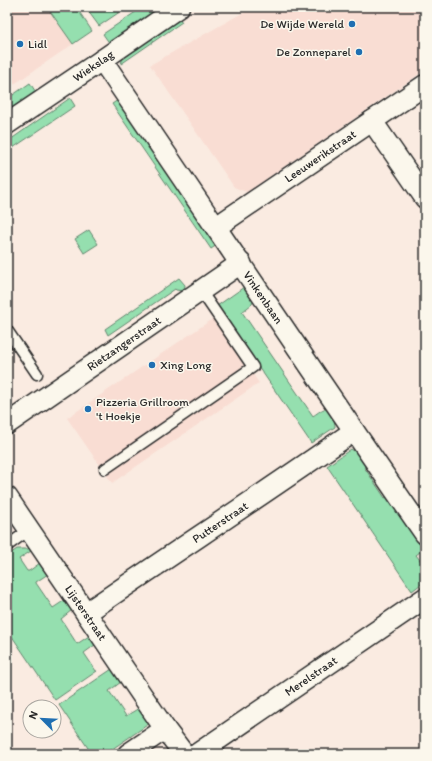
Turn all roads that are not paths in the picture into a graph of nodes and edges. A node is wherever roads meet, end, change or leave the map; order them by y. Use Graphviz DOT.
graph roads {
  1 [pos="179,7"];
  2 [pos="102,60"];
  3 [pos="425,85"];
  4 [pos="372,122"];
  5 [pos="7,124"];
  6 [pos="425,198"];
  7 [pos="216,227"];
  8 [pos="241,263"];
  9 [pos="202,291"];
  10 [pos="7,330"];
  11 [pos="38,374"];
  12 [pos="7,424"];
  13 [pos="354,431"];
  14 [pos="105,469"];
  15 [pos="7,497"];
  16 [pos="29,530"];
  17 [pos="425,534"];
  18 [pos="7,546"];
  19 [pos="425,598"];
  20 [pos="86,613"];
  21 [pos="165,729"];
  22 [pos="128,754"];
  23 [pos="184,754"];
  24 [pos="196,754"];
  1 -- 2 [label="street, Wiekslag"];
  2 -- 5 [label="street, Wiekslag"];
  2 -- 7 [label="street, Vinkenbaan"];
  3 -- 4 [label="street, Leeuwerikstraat"];
  4 -- 6 [label="street"];
  4 -- 7 [label="street, Leeuwerikstraat"];
  7 -- 8 [label="street, Vinkenbaan"];
  8 -- 9 [label="street, Rietzangerstraat"];
  8 -- 13 [label="street, Vinkenbaan"];
  9 -- 12 [label="street, Rietzangerstraat"];
  9 -- 14 [label="lane"];
  10 -- 11 [label="lane"];
  13 -- 17 [label="street, Vinkenbaan"];
  13 -- 20 [label="street, Putterstraat"];
  15 -- 16 [label="street, Lijsterstraat"];
  16 -- 18 [label="lane"];
  16 -- 20 [label="street, Lijsterstraat"];
  19 -- 24 [label="street, Merelstraat"];
  20 -- 21 [label="street, Lijsterstraat"];
  21 -- 22 [label="street"];
  21 -- 23 [label="street, Lijsterstraat"];
}
